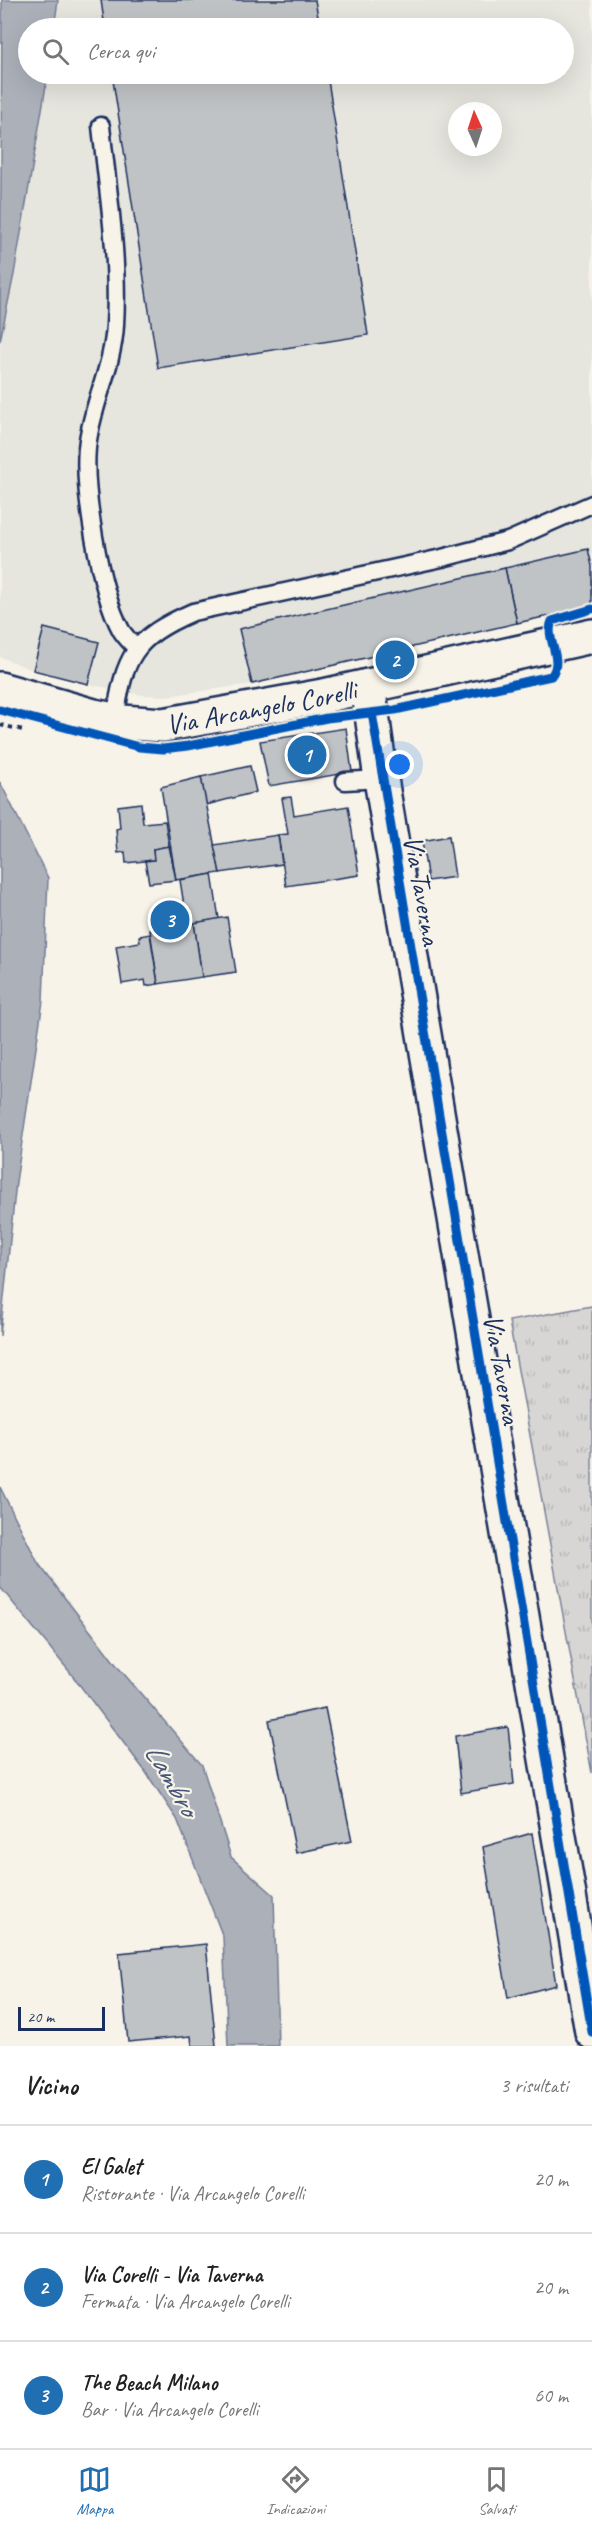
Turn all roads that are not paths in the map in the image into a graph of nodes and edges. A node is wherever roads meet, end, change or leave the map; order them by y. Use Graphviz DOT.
graph roads {
  1 [pos="101,126"];
  2 [pos="592,504"];
  3 [pos="592,636"];
  4 [pos="136,648"];
  5 [pos="368,686"];
  6 [pos="0,689"];
  7 [pos="115,720"];
  8 [pos="381,778"];
  9 [pos="345,781"];
  10 [pos="592,2032"];
  1 -- 4 [label="lane"];
  2 -- 4 [label="lane"];
  3 -- 5 [label="street, Via Arcangelo Corelli"];
  4 -- 7 [label="lane"];
  5 -- 7 [label="street, Via Arcangelo Corelli"];
  5 -- 8 [label="street, Via Taverna"];
  6 -- 7 [label="street, Via Arcangelo Corelli"];
  8 -- 9 [label="lane"];
  8 -- 10 [label="street, Via Taverna"];
}
